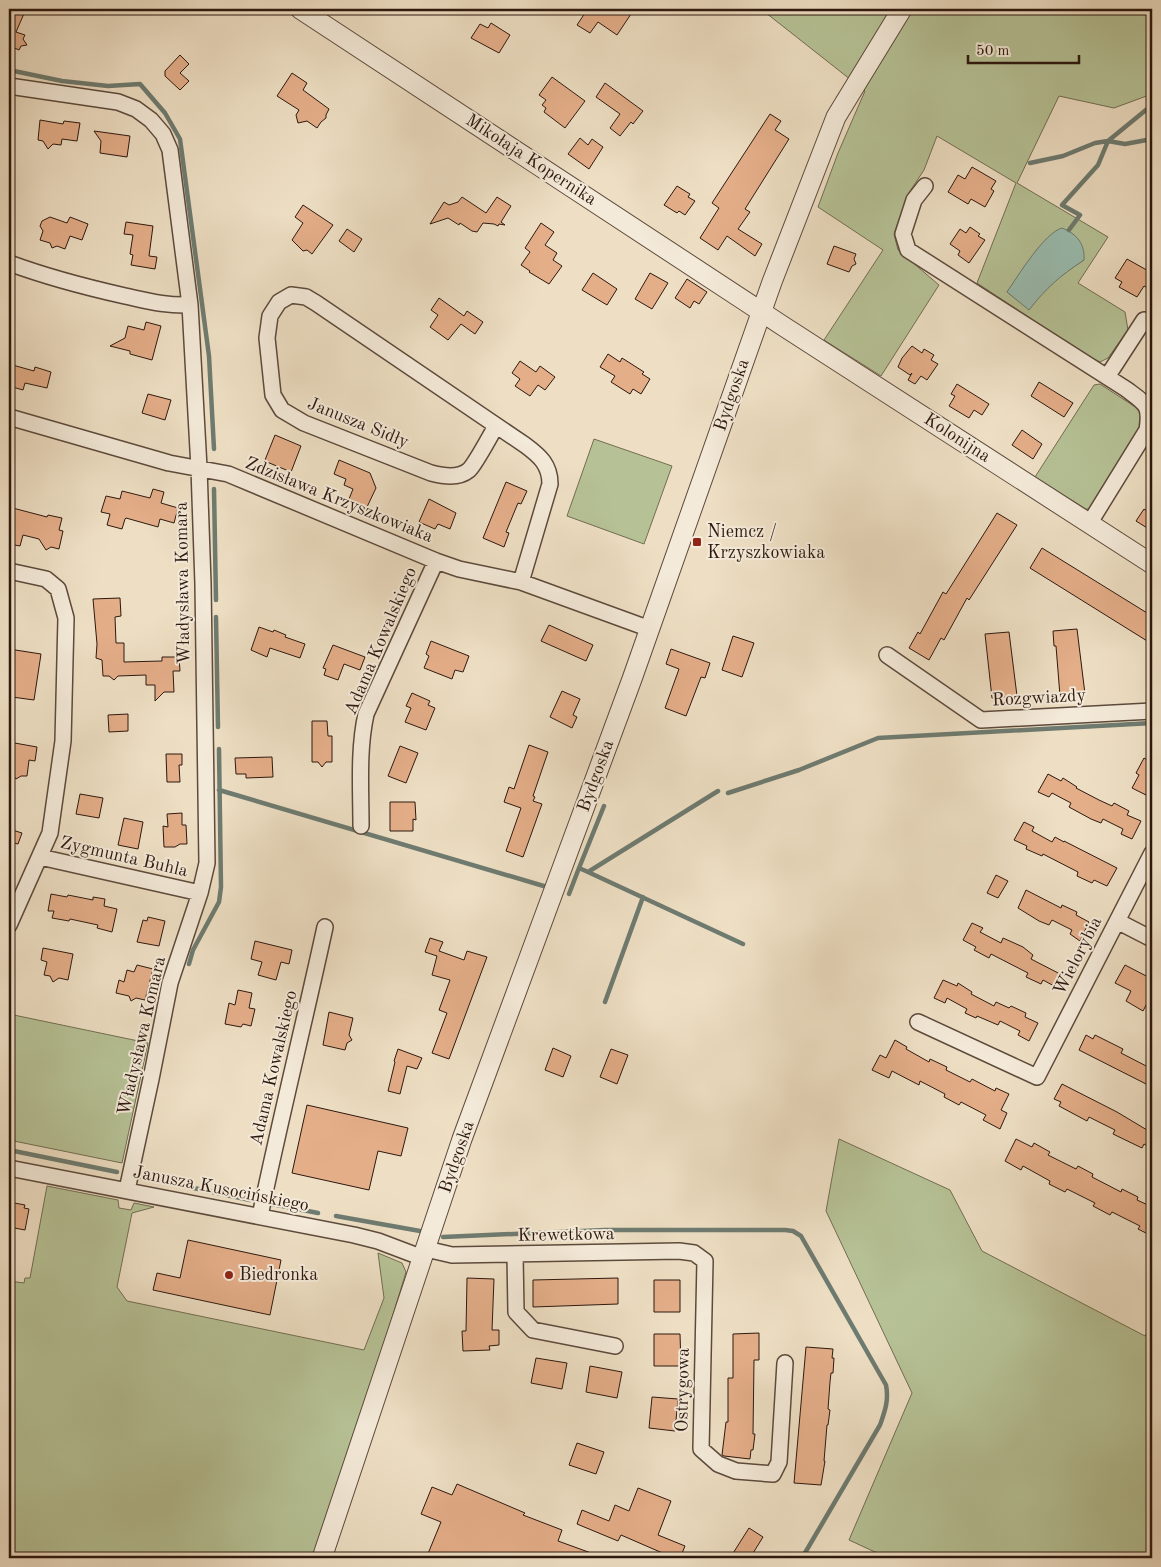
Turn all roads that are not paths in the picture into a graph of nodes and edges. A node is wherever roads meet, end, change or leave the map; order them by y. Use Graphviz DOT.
graph roads {
  1 [pos="300,9"];
  2 [pos="902,9"];
  3 [pos="9,86"];
  4 [pos="925,186"];
  5 [pos="9,263"];
  6 [pos="190,305"];
  7 [pos="762,311"];
  8 [pos="1144,320"];
  9 [pos="1107,377"];
  10 [pos="9,417"];
  11 [pos="496,426"];
  12 [pos="199,468"];
  13 [pos="1089,524"];
  14 [pos="436,560"];
  15 [pos="1152,564"];
  16 [pos="9,571"];
  17 [pos="521,582"];
  18 [pos="650,629"];
  19 [pos="887,655"];
  20 [pos="1152,711"];
  21 [pos="361,826"];
  22 [pos="1152,853"];
  23 [pos="40,858"];
  24 [pos="200,894"];
  25 [pos="1117,921"];
  26 [pos="9,925"];
  27 [pos="325,927"];
  28 [pos="1152,939"];
  29 [pos="918,1022"];
  30 [pos="9,1168"];
  31 [pos="127,1190"];
  32 [pos="260,1216"];
  33 [pos="424,1254"];
  34 [pos="515,1255"];
  35 [pos="705,1261"];
  36 [pos="615,1346"];
  37 [pos="786,1363"];
  38 [pos="322,1558"];
  1 -- 7 [label="street, Mikołaja Kopernika"];
  2 -- 7 [label="street, Bydgoska"];
  3 -- 6 [label="street, Władysława Komara"];
  4 -- 9 [label="street"];
  5 -- 6 [label="street"];
  6 -- 12 [label="street, Władysława Komara"];
  7 -- 13 [label="street, Kolonijna"];
  7 -- 18 [label="street, Bydgoska"];
  8 -- 9 [label="street"];
  9 -- 13 [label="street"];
  10 -- 12 [label="street, Zdzisława Krzyszkowiaka"];
  11 -- 11 [label="street, Janusza Sidły"];
  11 -- 17 [label="street, Janusza Sidły"];
  12 -- 14 [label="street, Zdzisława Krzyszkowiaka"];
  12 -- 24 [label="street, Władysława Komara"];
  13 -- 15 [label="street, Kolonijna"];
  14 -- 17 [label="street, Zdzisława Krzyszkowiaka"];
  14 -- 21 [label="street, Adama Kowalskiego"];
  16 -- 23 [label="street"];
  17 -- 18 [label="street, Zdzisława Krzyszkowiaka"];
  18 -- 33 [label="street, Bydgoska"];
  19 -- 20 [label="street, Rozgwiazdy"];
  22 -- 25 [label="street, Wielorybia"];
  23 -- 24 [label="street, Zygmunta Buhla"];
  23 -- 26 [label="street"];
  24 -- 31 [label="street, Władysława Komara"];
  25 -- 28 [label="street"];
  25 -- 29 [label="street, Wielorybia"];
  27 -- 32 [label="street, Adama Kowalskiego"];
  30 -- 31 [label="street, Janusza Kusocińskiego"];
  31 -- 32 [label="street, Janusza Kusocińskiego"];
  32 -- 33 [label="street, Janusza Kusocińskiego"];
  33 -- 34 [label="street, Krewetkowa"];
  33 -- 38 [label="street, Bydgoska"];
  34 -- 35 [label="street, Krewetkowa"];
  34 -- 36 [label="street"];
  35 -- 37 [label="street, Ostrygowa"];
}
